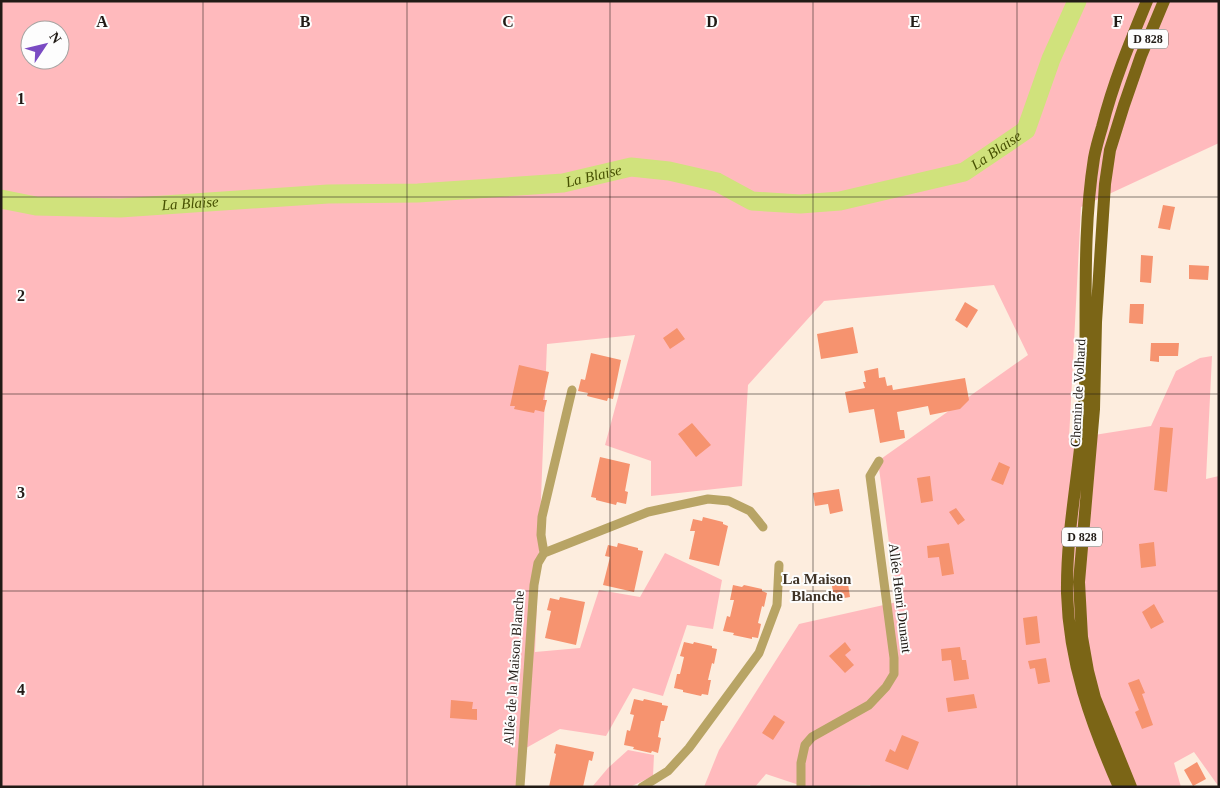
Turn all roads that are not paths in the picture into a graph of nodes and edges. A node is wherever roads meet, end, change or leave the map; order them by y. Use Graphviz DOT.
graph roads {
  1 [pos="1147,1"];
  2 [pos="1164,1"];
  3 [pos="572,390"];
  4 [pos="879,460"];
  5 [pos="763,527"];
  6 [pos="544,553"];
  7 [pos="779,565"];
  8 [pos="520,787"];
  9 [pos="642,787"];
  10 [pos="801,787"];
  11 [pos="1119,787"];
  12 [pos="1130,787"];
  1 -- 11 [label="main road, Chemin de Volhard / D 828"];
  2 -- 12 [label="main road, Chemin de Volhard / D 828"];
  3 -- 6 [label="street"];
  4 -- 10 [label="street, Allée Henri Dunant"];
  5 -- 6 [label="street"];
  6 -- 8 [label="street, Allée de la Maison Blanche"];
  7 -- 9 [label="street"];
}
